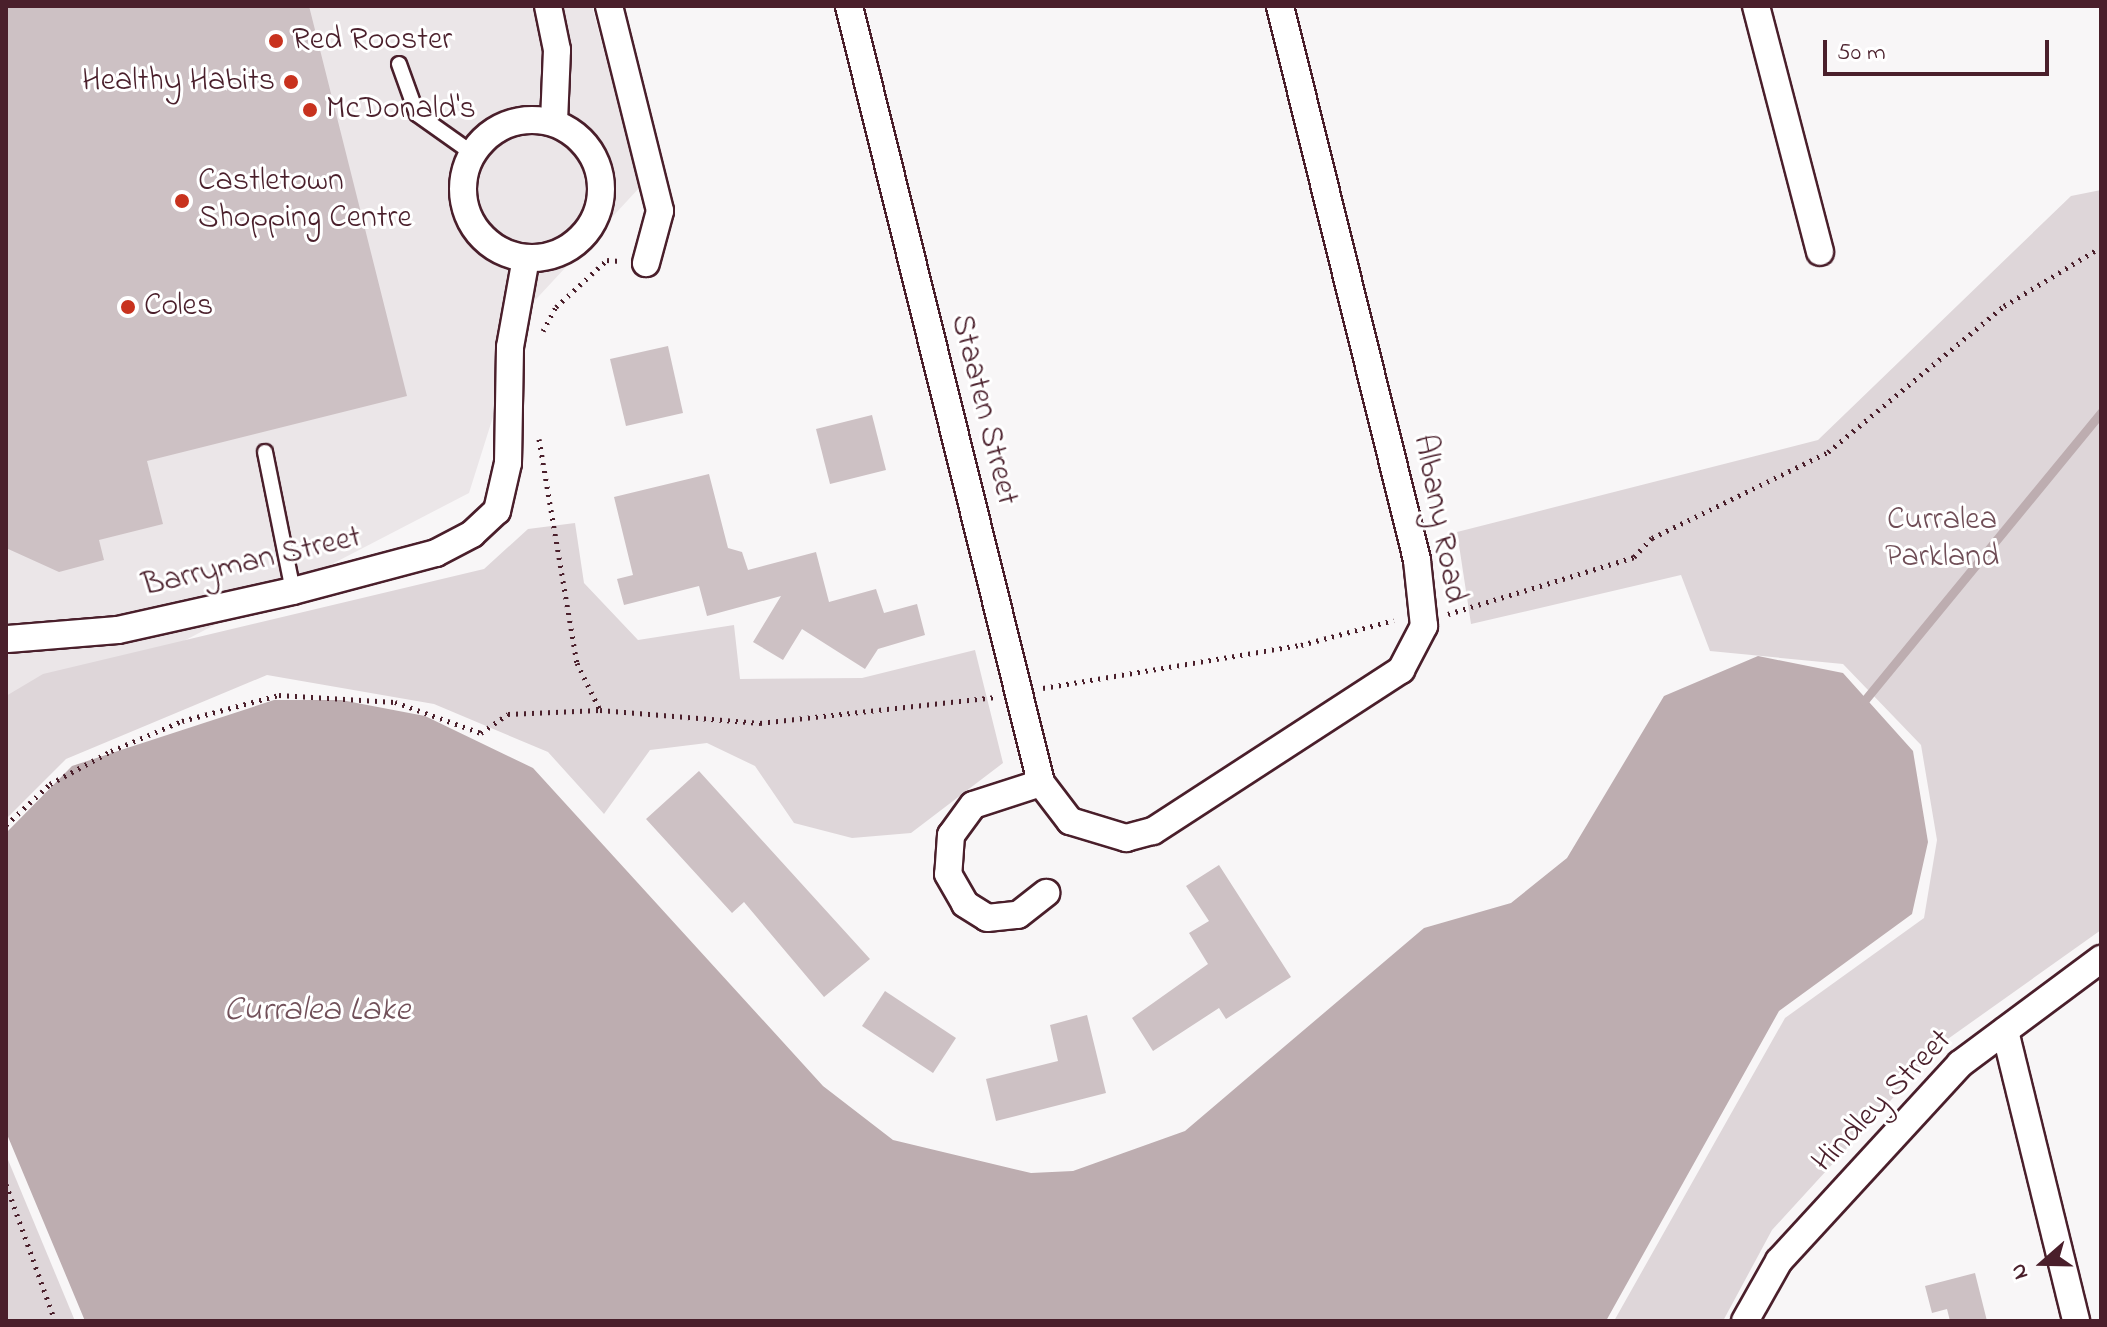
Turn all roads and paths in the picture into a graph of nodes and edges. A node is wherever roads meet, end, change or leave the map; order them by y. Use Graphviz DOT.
graph roads {
  1 [pos="548,6"];
  2 [pos="609,6"];
  3 [pos="849,6"];
  4 [pos="1280,6"];
  5 [pos="1756,6"];
  6 [pos="399,64"];
  7 [pos="554,123"];
  8 [pos="472,153"];
  9 [pos="2101,247"];
  10 [pos="1820,252"];
  11 [pos="526,258"];
  12 [pos="646,263"];
  13 [pos="535,346"];
  14 [pos="538,430"];
  15 [pos="265,452"];
  16 [pos="293,591"];
  17 [pos="1424,616"];
  18 [pos="7,644"];
  19 [pos="1018,693"];
  20 [pos="600,710"];
  21 [pos="1041,783"];
  22 [pos="1070,821"];
  23 [pos="6,825"];
  24 [pos="1046,893"];
  25 [pos="2101,959"];
  26 [pos="2005,1031"];
  27 [pos="6,1184"];
  28 [pos="55,1321"];
  29 [pos="1745,1321"];
  30 [pos="2076,1321"];
  1 -- 7 [label="street"];
  2 -- 12 [label="street"];
  3 -- 19 [label="street, Staaten Street"];
  4 -- 17 [label="street, Albany Road"];
  5 -- 10 [label="street"];
  6 -- 8 [label="lane"];
  7 -- 8 [label="street"];
  7 -- 11 [label="street"];
  8 -- 11 [label="street"];
  9 -- 17 [label="path"];
  11 -- 16 [label="street, Barryman Street"];
  12 -- 13 [label="path"];
  14 -- 20 [label="path"];
  15 -- 16 [label="lane"];
  16 -- 18 [label="street, Barryman Street"];
  17 -- 19 [label="path"];
  17 -- 22 [label="street, Albany Road"];
  19 -- 20 [label="path"];
  19 -- 21 [label="street, Staaten Street"];
  20 -- 23 [label="path"];
  21 -- 22 [label="street, Staaten Street"];
  21 -- 24 [label="street"];
  25 -- 26 [label="street, Hindley Street"];
  26 -- 29 [label="street, Hindley Street"];
  26 -- 30 [label="street"];
  27 -- 28 [label="path"];
}
